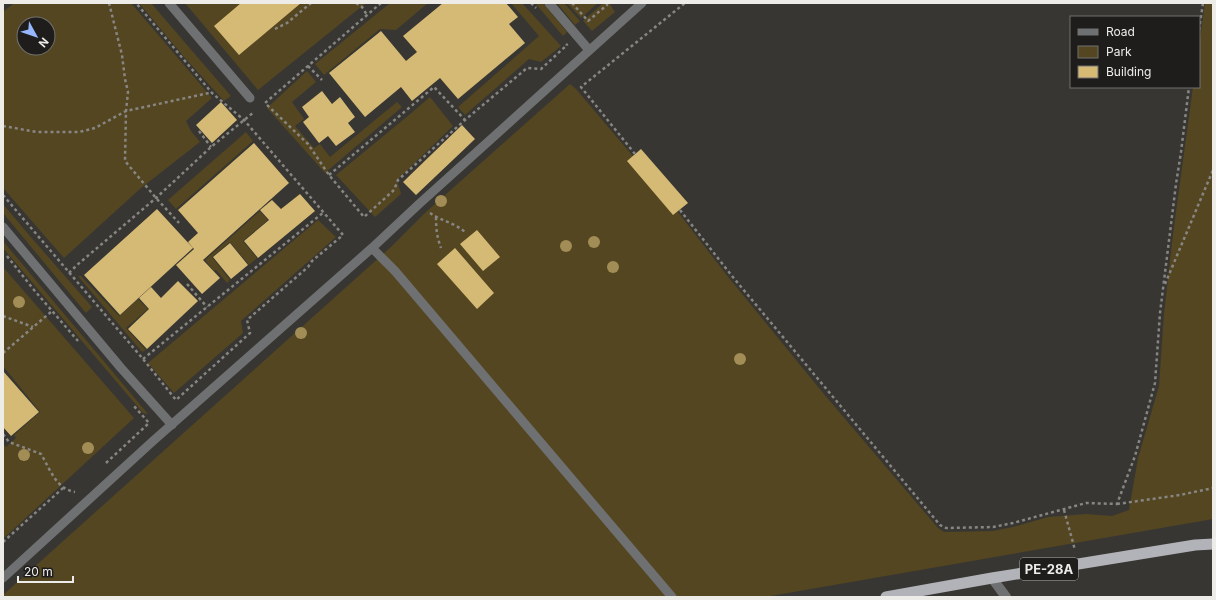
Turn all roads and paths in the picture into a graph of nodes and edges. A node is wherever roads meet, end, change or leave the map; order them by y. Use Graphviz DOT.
graph roads {
  1 [pos="109,3"];
  2 [pos="136,3"];
  3 [pos="169,3"];
  4 [pos="311,3"];
  5 [pos="356,3"];
  6 [pos="381,3"];
  7 [pos="549,3"];
  8 [pos="572,3"];
  9 [pos="607,3"];
  10 [pos="642,3"];
  11 [pos="685,3"];
  12 [pos="1203,3"];
  13 [pos="367,15"];
  14 [pos="1200,23"];
  15 [pos="275,29"];
  16 [pos="567,45"];
  17 [pos="589,50"];
  18 [pos="308,66"];
  19 [pos="322,80"];
  20 [pos="1189,88"];
  21 [pos="212,93"];
  22 [pos="250,98"];
  23 [pos="126,111"];
  24 [pos="244,120"];
  25 [pos="465,120"];
  26 [pos="3,126"];
  27 [pos="199,131"];
  28 [pos="211,147"];
  29 [pos="635,154"];
  30 [pos="1213,170"];
  31 [pos="329,175"];
  32 [pos="3,195"];
  33 [pos="156,198"];
  34 [pos="419,204"];
  35 [pos="680,210"];
  36 [pos="324,212"];
  37 [pos="436,217"];
  38 [pos="180,223"];
  39 [pos="3,227"];
  40 [pos="466,233"];
  41 [pos="372,248"];
  42 [pos="441,248"];
  43 [pos="3,251"];
  44 [pos="69,273"];
  45 [pos="187,284"];
  46 [pos="1163,287"];
  47 [pos="207,307"];
  48 [pos="52,311"];
  49 [pos="3,316"];
  50 [pos="33,328"];
  51 [pos="83,346"];
  52 [pos="3,353"];
  53 [pos="143,359"];
  54 [pos="133,405"];
  55 [pos="172,425"];
  56 [pos="3,434"];
  57 [pos="103,466"];
  58 [pos="80,487"];
  59 [pos="63,488"];
  60 [pos="1213,488"];
  61 [pos="1117,504"];
  62 [pos="1064,510"];
  63 [pos="3,542"];
  64 [pos="1213,544"];
  65 [pos="1078,564"];
  66 [pos="3,578"];
  67 [pos="992,578"];
  68 [pos="672,597"];
  69 [pos="886,597"];
  70 [pos="1006,597"];
  1 -- 23 [label="path"];
  2 -- 21 [label="path"];
  3 -- 22 [label="lane"];
  4 -- 15 [label="path"];
  5 -- 13 [label="path"];
  6 -- 13 [label="path"];
  7 -- 17 [label="lane"];
  8 -- 9 [label="path"];
  10 -- 17 [label="lane"];
  11 -- 29 [label="path"];
  12 -- 14 [label="path"];
  13 -- 18 [label="path"];
  16 -- 25 [label="path"];
  17 -- 34 [label="lane"];
  18 -- 19 [label="path"];
  18 -- 31 [label="path"];
  20 -- 46 [label="path"];
  21 -- 23 [label="path"];
  21 -- 24 [label="path"];
  23 -- 26 [label="path"];
  23 -- 33 [label="path"];
  24 -- 28 [label="path"];
  24 -- 36 [label="path"];
  25 -- 31 [label="path"];
  25 -- 31 [label="path"];
  27 -- 28 [label="path"];
  28 -- 33 [label="path"];
  30 -- 46 [label="path"];
  32 -- 44 [label="path"];
  33 -- 38 [label="path"];
  33 -- 44 [label="path"];
  34 -- 37 [label="path"];
  34 -- 41 [label="lane"];
  35 -- 62 [label="path"];
  36 -- 47 [label="path"];
  36 -- 53 [label="path"];
  37 -- 40 [label="path"];
  37 -- 42 [label="path"];
  39 -- 55 [label="lane"];
  41 -- 55 [label="lane"];
  41 -- 68 [label="lane"];
  43 -- 48 [label="path"];
  44 -- 53 [label="path"];
  45 -- 47 [label="path"];
  46 -- 61 [label="path"];
  47 -- 53 [label="path"];
  48 -- 50 [label="path"];
  48 -- 51 [label="path"];
  49 -- 50 [label="path"];
  50 -- 52 [label="path"];
  54 -- 57 [label="path"];
  55 -- 66 [label="lane"];
  56 -- 59 [label="path"];
  58 -- 59 [label="path"];
  59 -- 63 [label="path"];
  60 -- 61 [label="path"];
  61 -- 62 [label="path"];
  62 -- 65 [label="path"];
  64 -- 65 [label="highway, PE-28A"];
  65 -- 67 [label="highway, PE-28A"];
  67 -- 69 [label="highway, PE-28A"];
  67 -- 70 [label="street"];
}
